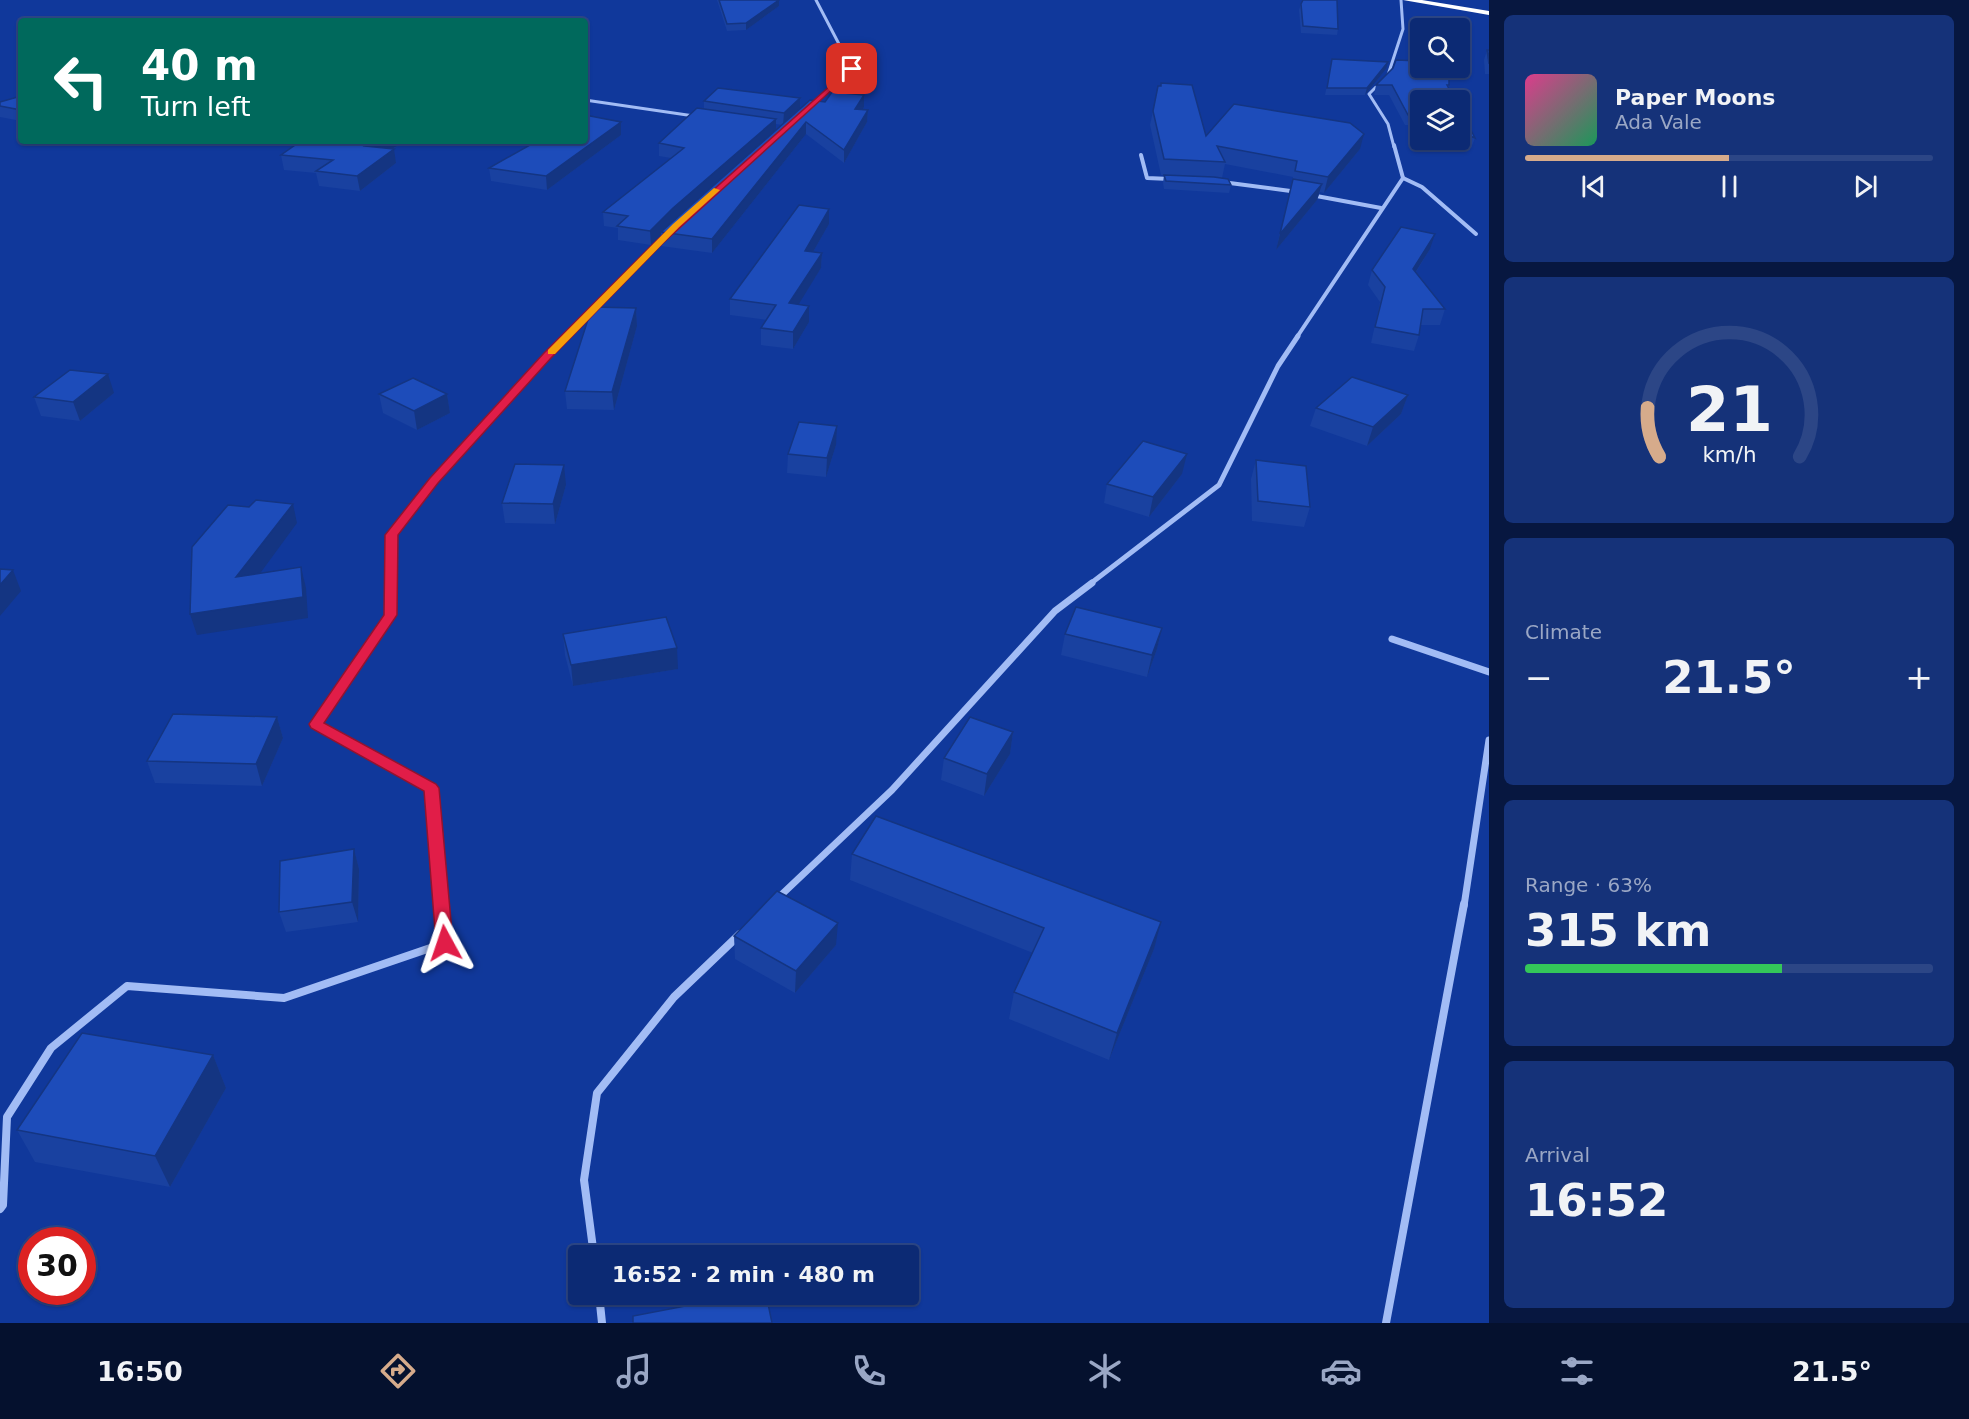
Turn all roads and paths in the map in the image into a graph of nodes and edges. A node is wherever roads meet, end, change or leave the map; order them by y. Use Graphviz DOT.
graph roads {
  1 [pos="816,0"];
  2 [pos="1401,0"];
  3 [pos="1407,0"];
  4 [pos="1489,13"];
  5 [pos="588,100"];
  6 [pos="803,114"];
  7 [pos="704,117"];
  8 [pos="1141,155"];
  9 [pos="1403,178"];
  10 [pos="1181,179"];
  11 [pos="1213,181"];
  12 [pos="1381,208"];
  13 [pos="668,233"];
  14 [pos="1476,234"];
  15 [pos="1392,639"];
  16 [pos="1489,672"];
  17 [pos="1489,740"];
  18 [pos="769,906"];
  19 [pos="743,931"];
  20 [pos="3,1120"];
  21 [pos="0,1209"];
  22 [pos="593,1245"];
  23 [pos="601,1305"];
  24 [pos="603,1323"];
  25 [pos="1386,1323"];
  1 -- 6 [label="street"];
  2 -- 9 [label="street"];
  3 -- 4 [label="highway"];
  5 -- 7 [label="street"];
  8 -- 10 [label="street"];
  9 -- 12 [label="street"];
  9 -- 14 [label="street"];
  11 -- 12 [label="street"];
  12 -- 18 [label="street"];
  13 -- 20 [label="street"];
  15 -- 16 [label="street"];
  17 -- 25 [label="street"];
  19 -- 22 [label="street"];
  20 -- 21 [label="street"];
  23 -- 24 [label="street"];
}
